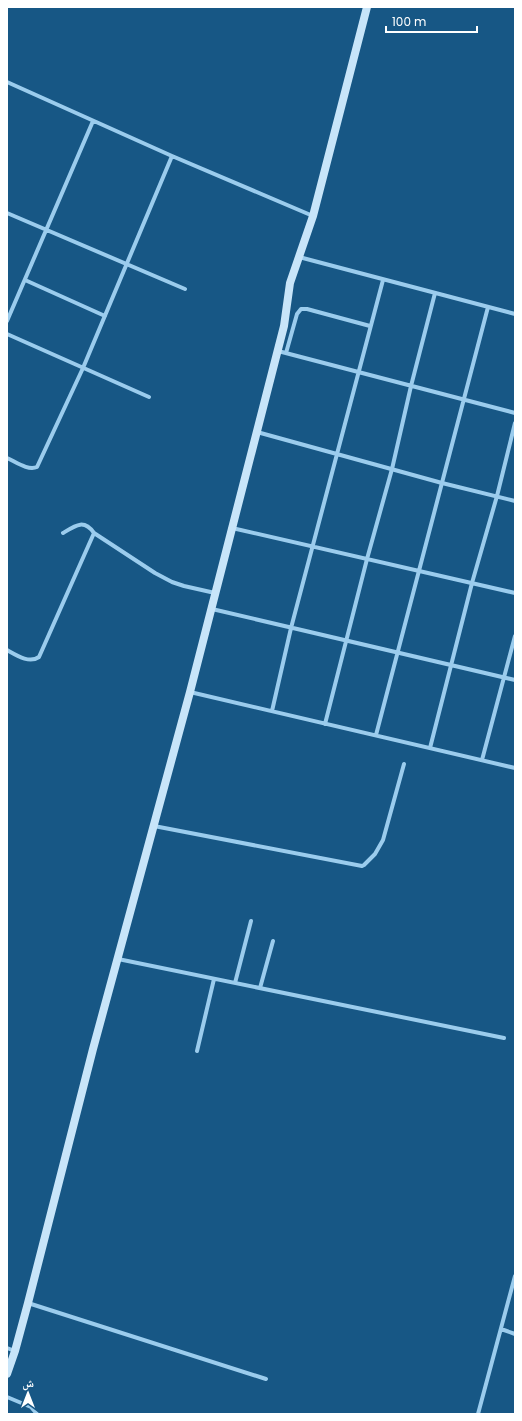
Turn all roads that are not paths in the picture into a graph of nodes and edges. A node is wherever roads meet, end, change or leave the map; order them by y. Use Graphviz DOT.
graph roads {
  1 [pos="367,7"];
  2 [pos="7,82"];
  3 [pos="93,121"];
  4 [pos="172,156"];
  5 [pos="7,213"];
  6 [pos="313,216"];
  7 [pos="47,230"];
  8 [pos="299,257"];
  9 [pos="127,264"];
  10 [pos="25,280"];
  11 [pos="383,280"];
  12 [pos="184,289"];
  13 [pos="435,293"];
  14 [pos="488,307"];
  15 [pos="515,314"];
  16 [pos="105,316"];
  17 [pos="7,321"];
  18 [pos="370,326"];
  19 [pos="7,334"];
  20 [pos="278,351"];
  21 [pos="286,353"];
  22 [pos="83,368"];
  23 [pos="358,372"];
  24 [pos="411,386"];
  25 [pos="149,397"];
  26 [pos="464,400"];
  27 [pos="515,413"];
  28 [pos="515,423"];
  29 [pos="257,432"];
  30 [pos="337,455"];
  31 [pos="7,458"];
  32 [pos="392,469"];
  33 [pos="442,483"];
  34 [pos="497,496"];
  35 [pos="515,501"];
  36 [pos="232,528"];
  37 [pos="63,533"];
  38 [pos="94,533"];
  39 [pos="313,547"];
  40 [pos="367,559"];
  41 [pos="418,571"];
  42 [pos="472,583"];
  43 [pos="215,593"];
  44 [pos="515,593"];
  45 [pos="211,609"];
  46 [pos="292,628"];
  47 [pos="515,636"];
  48 [pos="346,641"];
  49 [pos="7,650"];
  50 [pos="397,653"];
  51 [pos="451,665"];
  52 [pos="504,678"];
  53 [pos="515,680"];
  54 [pos="190,692"];
  55 [pos="272,711"];
  56 [pos="325,724"];
  57 [pos="376,735"];
  58 [pos="430,748"];
  59 [pos="482,760"];
  60 [pos="404,764"];
  61 [pos="515,768"];
  62 [pos="154,826"];
  63 [pos="252,921"];
  64 [pos="273,941"];
  65 [pos="118,959"];
  66 [pos="214,979"];
  67 [pos="235,983"];
  68 [pos="260,988"];
  69 [pos="504,1038"];
  70 [pos="196,1051"];
  71 [pos="515,1276"];
  72 [pos="28,1303"];
  73 [pos="501,1329"];
  74 [pos="515,1334"];
  75 [pos="11,1350"];
  76 [pos="7,1374"];
  77 [pos="266,1379"];
  78 [pos="7,1397"];
  79 [pos="37,1414"];
  80 [pos="478,1414"];
  1 -- 6 [label="street"];
  2 -- 3 [label="street"];
  3 -- 4 [label="street"];
  3 -- 7 [label="street"];
  4 -- 6 [label="street"];
  4 -- 9 [label="street"];
  5 -- 7 [label="street"];
  6 -- 8 [label="street"];
  7 -- 9 [label="street"];
  7 -- 10 [label="street"];
  8 -- 11 [label="street"];
  8 -- 20 [label="street"];
  9 -- 12 [label="street"];
  9 -- 16 [label="street"];
  10 -- 16 [label="street"];
  10 -- 17 [label="street"];
  11 -- 13 [label="street"];
  11 -- 18 [label="street"];
  13 -- 14 [label="street"];
  13 -- 24 [label="street"];
  14 -- 15 [label="street"];
  14 -- 26 [label="street"];
  16 -- 22 [label="street"];
  18 -- 21 [label="street"];
  18 -- 23 [label="street"];
  19 -- 22 [label="street"];
  20 -- 21 [label="street"];
  20 -- 29 [label="street"];
  21 -- 23 [label="street"];
  22 -- 25 [label="street"];
  22 -- 31 [label="street"];
  23 -- 24 [label="street"];
  23 -- 30 [label="street"];
  24 -- 26 [label="street"];
  24 -- 32 [label="street"];
  26 -- 27 [label="street"];
  26 -- 33 [label="street"];
  28 -- 34 [label="street"];
  29 -- 30 [label="street"];
  29 -- 36 [label="street"];
  30 -- 32 [label="street"];
  30 -- 39 [label="street"];
  32 -- 33 [label="street"];
  32 -- 40 [label="street"];
  33 -- 34 [label="street"];
  33 -- 41 [label="street"];
  34 -- 35 [label="street"];
  34 -- 42 [label="street"];
  36 -- 39 [label="street"];
  36 -- 43 [label="street"];
  37 -- 38 [label="street"];
  38 -- 43 [label="street"];
  38 -- 49 [label="street"];
  39 -- 40 [label="street"];
  39 -- 46 [label="street"];
  40 -- 41 [label="street"];
  40 -- 48 [label="street"];
  41 -- 42 [label="street"];
  41 -- 50 [label="street"];
  42 -- 44 [label="street"];
  42 -- 51 [label="street"];
  43 -- 45 [label="street"];
  45 -- 46 [label="street"];
  45 -- 54 [label="street"];
  46 -- 48 [label="street"];
  46 -- 55 [label="street"];
  47 -- 52 [label="street"];
  48 -- 50 [label="street"];
  48 -- 56 [label="street"];
  50 -- 51 [label="street"];
  50 -- 57 [label="street"];
  51 -- 52 [label="street"];
  51 -- 58 [label="street"];
  52 -- 53 [label="street"];
  52 -- 59 [label="street"];
  54 -- 55 [label="street"];
  54 -- 62 [label="street"];
  55 -- 56 [label="street"];
  56 -- 57 [label="street"];
  57 -- 58 [label="street"];
  58 -- 59 [label="street"];
  59 -- 61 [label="street"];
  60 -- 62 [label="street"];
  62 -- 65 [label="street"];
  63 -- 67 [label="street"];
  64 -- 68 [label="street"];
  65 -- 66 [label="street"];
  65 -- 72 [label="street"];
  66 -- 67 [label="street"];
  66 -- 70 [label="street"];
  67 -- 68 [label="street"];
  68 -- 69 [label="street"];
  71 -- 73 [label="street"];
  72 -- 75 [label="street"];
  72 -- 77 [label="street"];
  73 -- 74 [label="street"];
  73 -- 80 [label="street"];
  75 -- 76 [label="street"];
  78 -- 79 [label="street"];
}
